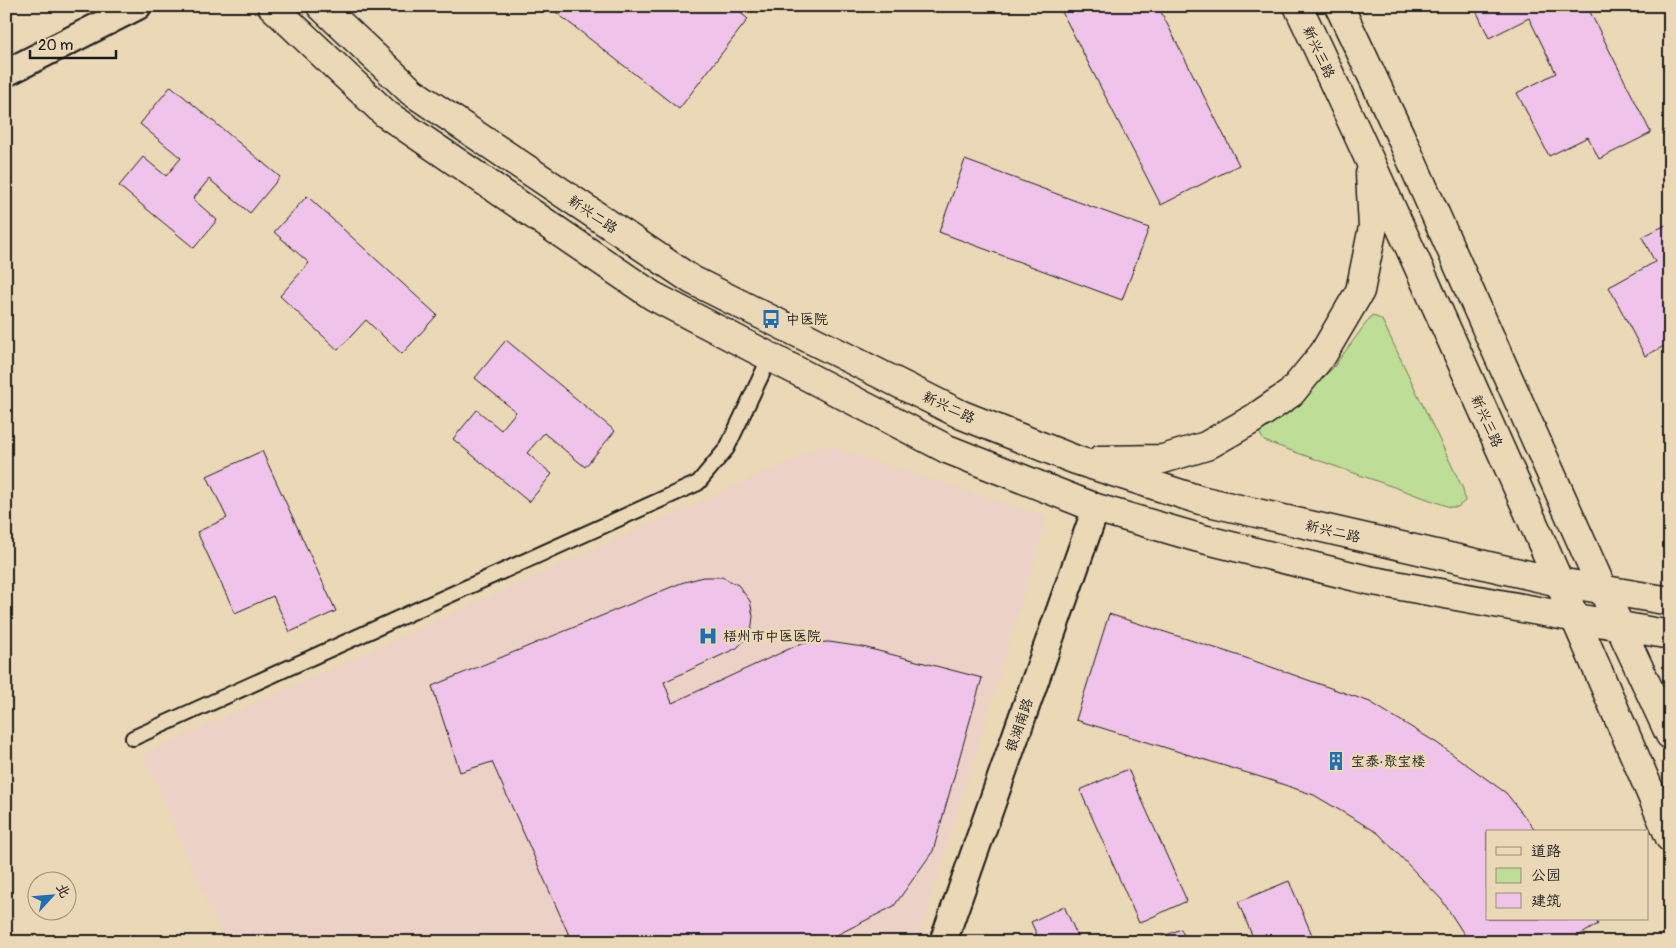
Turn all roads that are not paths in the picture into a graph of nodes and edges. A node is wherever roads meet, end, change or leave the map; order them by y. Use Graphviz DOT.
graph roads {
  1 [pos="138,6"];
  2 [pos="272,6"];
  3 [pos="321,6"];
  4 [pos="1298,6"];
  5 [pos="1339,6"];
  6 [pos="6,73"];
  7 [pos="1369,158"];
  8 [pos="770,357"];
  9 [pos="1076,460"];
  10 [pos="1096,508"];
  11 [pos="1559,582"];
  12 [pos="1602,588"];
  13 [pos="1670,601"];
  14 [pos="1574,618"];
  15 [pos="1620,626"];
  16 [pos="1670,635"];
  17 [pos="1670,734"];
  18 [pos="133,738"];
  19 [pos="1670,838"];
  20 [pos="943,942"];
  1 -- 6 [label="street"];
  2 -- 8 [label="main road"];
  3 -- 9 [label="main road, 新兴二路"];
  4 -- 7 [label="main road, 新兴三路"];
  5 -- 12 [label="main road"];
  7 -- 9 [label="main road"];
  7 -- 11 [label="main road, 新兴三路"];
  8 -- 10 [label="main road"];
  8 -- 18 [label="lane"];
  9 -- 11 [label="main road, 新兴二路"];
  10 -- 14 [label="main road"];
  10 -- 20 [label="street, 银湖南路"];
  11 -- 12 [label="main road, 新兴二路"];
  11 -- 14 [label="main road, 新兴三路"];
  12 -- 13 [label="main road, 新兴二路"];
  12 -- 15 [label="main road"];
  14 -- 15 [label="main road"];
  14 -- 19 [label="main road, 新兴三路"];
  15 -- 16 [label="main road"];
  15 -- 17 [label="main road"];
}
